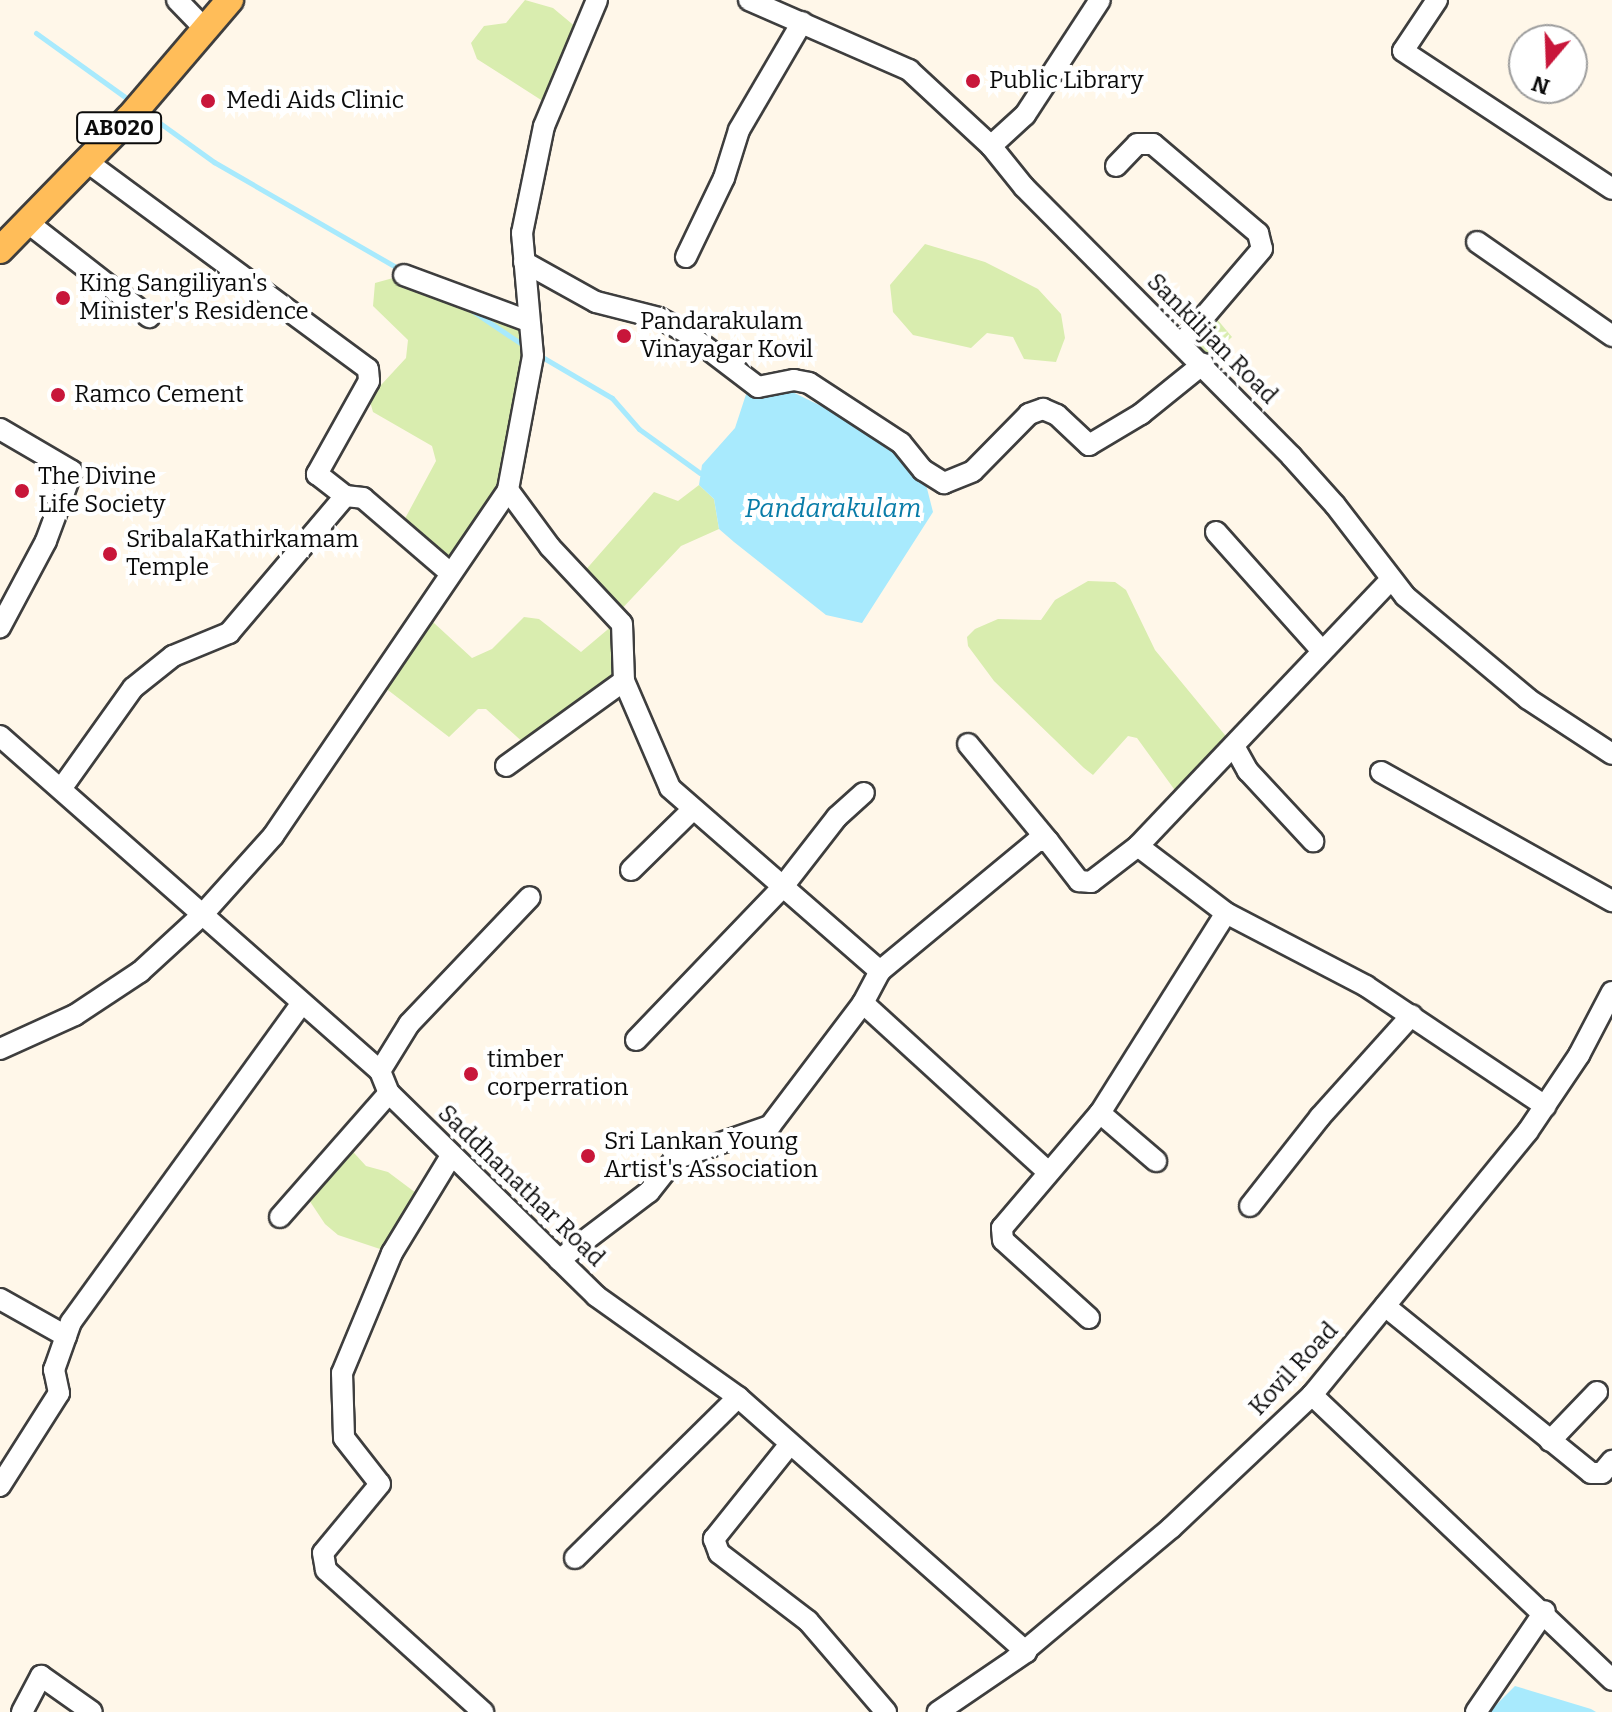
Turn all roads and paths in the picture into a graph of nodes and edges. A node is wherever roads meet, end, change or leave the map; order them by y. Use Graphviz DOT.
graph roads {
  1 [pos="177,0"];
  2 [pos="230,0"];
  3 [pos="597,0"];
  4 [pos="749,0"];
  5 [pos="1100,0"];
  6 [pos="1437,0"];
  7 [pos="802,22"];
  8 [pos="206,30"];
  9 [pos="991,146"];
  10 [pos="86,161"];
  11 [pos="1116,166"];
  12 [pos="1612,189"];
  13 [pos="9,237"];
  14 [pos="1477,242"];
  15 [pos="686,257"];
  16 [pos="524,262"];
  17 [pos="404,275"];
  18 [pos="149,317"];
  19 [pos="528,321"];
  20 [pos="1612,336"];
  21 [pos="1181,344"];
  22 [pos="1203,364"];
  23 [pos="0,429"];
  24 [pos="508,490"];
  25 [pos="345,496"];
  26 [pos="1216,532"];
  27 [pos="448,571"];
  28 [pos="1391,579"];
  29 [pos="0,627"];
  30 [pos="1322,651"];
  31 [pos="624,681"];
  32 [pos="0,736"];
  33 [pos="968,744"];
  34 [pos="1234,746"];
  35 [pos="1612,754"];
  36 [pos="506,766"];
  37 [pos="1381,772"];
  38 [pos="61,789"];
  39 [pos="864,793"];
  40 [pos="693,809"];
  41 [pos="1048,841"];
  42 [pos="1313,841"];
  43 [pos="1138,846"];
  44 [pos="631,870"];
  45 [pos="781,889"];
  46 [pos="530,897"];
  47 [pos="1612,901"];
  48 [pos="1226,913"];
  49 [pos="203,914"];
  50 [pos="880,971"];
  51 [pos="1612,992"];
  52 [pos="863,1003"];
  53 [pos="301,1004"];
  54 [pos="1412,1015"];
  55 [pos="636,1040"];
  56 [pos="0,1049"];
  57 [pos="380,1071"];
  58 [pos="389,1093"];
  59 [pos="1545,1106"];
  60 [pos="1100,1113"];
  61 [pos="451,1156"];
  62 [pos="1156,1161"];
  63 [pos="1048,1172"];
  64 [pos="1250,1206"];
  65 [pos="280,1217"];
  66 [pos="559,1260"];
  67 [pos="0,1299"];
  68 [pos="1385,1306"];
  69 [pos="1089,1318"];
  70 [pos="66,1336"];
  71 [pos="1597,1392"];
  72 [pos="1312,1395"];
  73 [pos="738,1397"];
  74 [pos="1550,1441"];
  75 [pos="790,1444"];
  76 [pos="1612,1461"];
  77 [pos="0,1486"];
  78 [pos="575,1558"];
  79 [pos="1545,1611"];
  80 [pos="1026,1652"];
  81 [pos="1612,1680"];
  82 [pos="22,1712"];
  83 [pos="92,1712"];
  84 [pos="483,1712"];
  85 [pos="886,1712"];
  86 [pos="939,1712"];
  87 [pos="1476,1712"];
  1 -- 8 [label="street"];
  2 -- 8 [label="main road, AB020"];
  3 -- 16 [label="street"];
  4 -- 7 [label="street, Sankilijan Road"];
  5 -- 9 [label="street"];
  6 -- 12 [label="street"];
  7 -- 9 [label="street, Sankilijan Road"];
  7 -- 15 [label="street"];
  8 -- 10 [label="main road, AB020"];
  9 -- 21 [label="street, Sankilijan Road"];
  10 -- 13 [label="main road, AB020"];
  10 -- 25 [label="street"];
  11 -- 21 [label="street"];
  13 -- 18 [label="street"];
  14 -- 20 [label="street"];
  16 -- 19 [label="street"];
  16 -- 22 [label="street"];
  17 -- 19 [label="street"];
  19 -- 24 [label="street"];
  21 -- 22 [label="street, Sankilijan Road"];
  22 -- 28 [label="street, Sankilijan Road"];
  23 -- 29 [label="street"];
  24 -- 27 [label="street"];
  24 -- 31 [label="street"];
  25 -- 27 [label="street"];
  25 -- 38 [label="street"];
  26 -- 30 [label="street"];
  27 -- 49 [label="street"];
  28 -- 30 [label="street"];
  28 -- 35 [label="street, Sankilijan Road"];
  30 -- 34 [label="street"];
  31 -- 36 [label="street"];
  31 -- 40 [label="street"];
  32 -- 38 [label="street, Saddhanathar Road"];
  33 -- 41 [label="street"];
  34 -- 42 [label="street"];
  34 -- 43 [label="street"];
  37 -- 47 [label="street"];
  38 -- 49 [label="street, Saddhanathar Road"];
  39 -- 45 [label="street"];
  40 -- 44 [label="street"];
  40 -- 45 [label="street"];
  41 -- 43 [label="street"];
  41 -- 50 [label="street"];
  43 -- 48 [label="street"];
  45 -- 50 [label="street"];
  45 -- 55 [label="street"];
  46 -- 57 [label="street"];
  48 -- 54 [label="street"];
  48 -- 60 [label="street"];
  49 -- 53 [label="street, Saddhanathar Road"];
  49 -- 56 [label="street"];
  50 -- 52 [label="street"];
  51 -- 59 [label="street, Kovil Road"];
  52 -- 63 [label="street"];
  52 -- 66 [label="street"];
  53 -- 57 [label="street, Saddhanathar Road"];
  53 -- 70 [label="street"];
  54 -- 59 [label="street"];
  54 -- 64 [label="street"];
  57 -- 58 [label="street, Saddhanathar Road"];
  58 -- 61 [label="street, Saddhanathar Road"];
  58 -- 65 [label="street"];
  59 -- 68 [label="street, Kovil Road"];
  60 -- 62 [label="street"];
  60 -- 63 [label="street"];
  61 -- 66 [label="street, Saddhanathar Road"];
  61 -- 84 [label="street"];
  63 -- 69 [label="street"];
  66 -- 73 [label="street, Saddhanathar Road"];
  67 -- 70 [label="street"];
  68 -- 72 [label="street, Kovil Road"];
  68 -- 74 [label="street"];
  70 -- 77 [label="street"];
  71 -- 74 [label="street"];
  72 -- 79 [label="street"];
  72 -- 80 [label="street, Kovil Road"];
  73 -- 75 [label="street, Saddhanathar Road"];
  73 -- 78 [label="street"];
  74 -- 76 [label="street"];
  75 -- 80 [label="street, Saddhanathar Road"];
  75 -- 85 [label="street"];
  79 -- 81 [label="street"];
  79 -- 87 [label="street"];
  80 -- 86 [label="street, Kovil Road"];
  82 -- 83 [label="street"];
}
